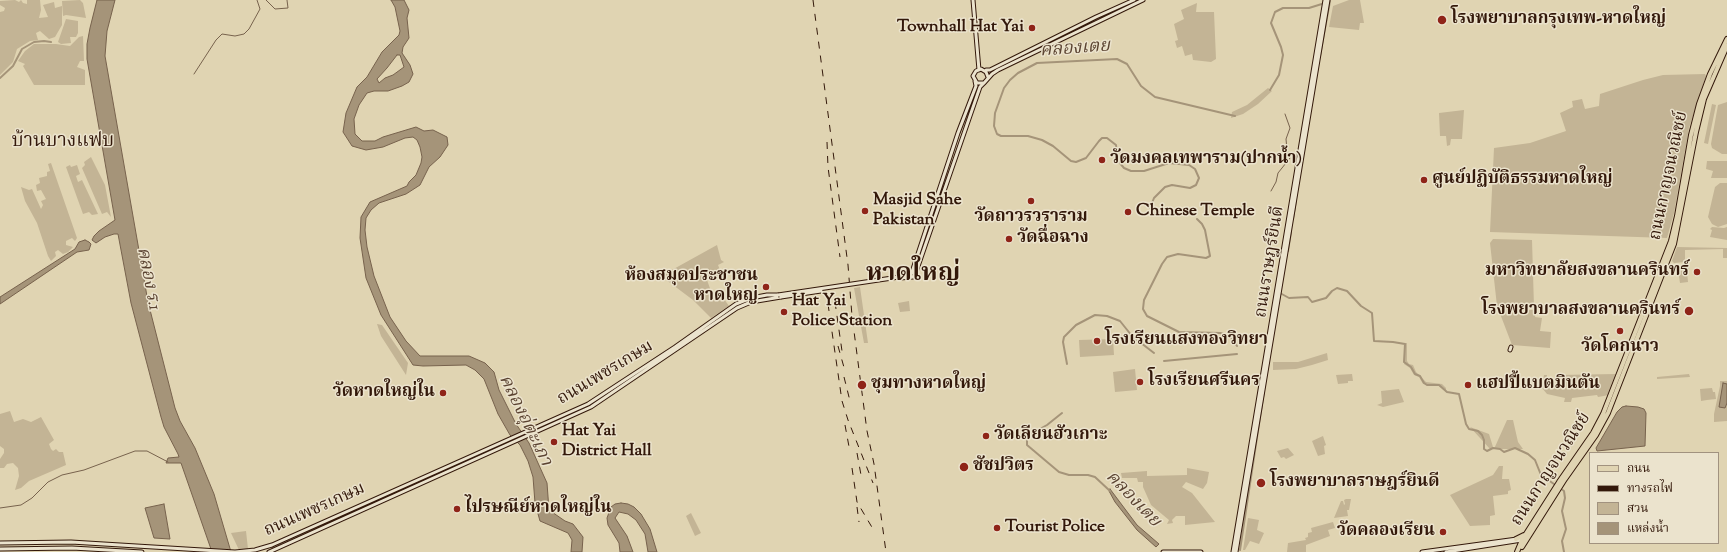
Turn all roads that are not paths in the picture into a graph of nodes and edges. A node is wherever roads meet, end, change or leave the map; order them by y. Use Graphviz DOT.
graph roads {
  1 [pos="973,0"];
  2 [pos="1134,0"];
  3 [pos="1143,0"];
  4 [pos="1325,0"];
  5 [pos="1328,0"];
  6 [pos="1325,8"];
  7 [pos="1096,17"];
  8 [pos="1098,21"];
  9 [pos="1727,42"];
  10 [pos="1030,49"];
  11 [pos="1032,53"];
  12 [pos="979,70"];
  13 [pos="984,70"];
  14 [pos="988,77"];
  15 [pos="975,81"];
  16 [pos="984,84"];
  17 [pos="1299,159"];
  18 [pos="900,278"];
  19 [pos="751,300"];
  20 [pos="445,468"];
  21 [pos="437,471"];
  22 [pos="447,472"];
  23 [pos="439,476"];
  24 [pos="363,504"];
  25 [pos="365,509"];
  26 [pos="322,523"];
  27 [pos="323,527"];
  28 [pos="1528,535"];
  29 [pos="1522,540"];
  30 [pos="1516,541"];
  31 [pos="0,543"];
  32 [pos="1522,546"];
  33 [pos="0,549"];
  34 [pos="1458,549"];
  35 [pos="142,552"];
  36 [pos="235,552"];
  37 [pos="269,552"];
  38 [pos="1163,552"];
  39 [pos="1201,552"];
  40 [pos="1233,552"];
  41 [pos="1236,552"];
  42 [pos="1422,552"];
  43 [pos="1446,552"];
  44 [pos="1518,552"];
  1 -- 12 [label="main road"];
  2 -- 7 [label="main road"];
  3 -- 8 [label="main road"];
  4 -- 6 [label="main road, ถนนราษฎร์ยินดี"];
  5 -- 6 [label="main road, ถนนราษฎร์ยินดี"];
  6 -- 17 [label="main road, ถนนราษฎร์ยินดี"];
  7 -- 8 [label="main road"];
  7 -- 10 [label="main road"];
  8 -- 11 [label="main road"];
  9 -- 28 [label="main road, ถนนกาญจนวณิชย์"];
  10 -- 11 [label="main road"];
  10 -- 13 [label="main road"];
  11 -- 14 [label="main road"];
  12 -- 13 [label="main road"];
  12 -- 15 [label="main road"];
  13 -- 14 [label="main road"];
  14 -- 16 [label="main road"];
  15 -- 16 [label="main road"];
  15 -- 18 [label="main road, ถนนเพชรเกษม"];
  16 -- 18 [label="main road, ถนนเพชรเกษม"];
  17 -- 40 [label="main road, ถนนราษฎร์ยินดี"];
  17 -- 41 [label="main road, ถนนราษฎร์ยินดี"];
  18 -- 19 [label="main road, ถนนเพชรเกษม, bridge"];
  19 -- 20 [label="main road, ถนนเพชรเกษม"];
  19 -- 22 [label="main road, ถนนเพชรเกษม"];
  20 -- 21 [label="main road, ถนนเพชรเกษม"];
  20 -- 22 [label="main road"];
  21 -- 23 [label="main road"];
  21 -- 24 [label="main road, ถนนเพชรเกษม"];
  22 -- 23 [label="main road, ถนนเพชรเกษม"];
  23 -- 25 [label="main road, ถนนเพชรเกษม"];
  24 -- 25 [label="main road"];
  24 -- 26 [label="main road, ถนนเพชรเกษม"];
  25 -- 27 [label="main road, ถนนเพชรเกษม"];
  26 -- 27 [label="main road"];
  26 -- 36 [label="main road, ถนนเพชรเกษม"];
  27 -- 37 [label="main road, ถนนเพชรเกษม"];
  28 -- 29 [label="main road, ถนนกาญจนวณิชย์"];
  28 -- 30 [label="main road"];
  28 -- 32 [label="main road, ถนนกาญจนวณิชย์"];
  29 -- 30 [label="main road"];
  29 -- 32 [label="main road, ถนนกาญจนวณิชย์"];
  30 -- 32 [label="main road"];
  30 -- 34 [label="main road"];
  31 -- 36 [label="main road, ถนนเพชรเกษม"];
  32 -- 44 [label="main road, ถนนกาญจนวณิชย์"];
  33 -- 35 [label="main road"];
  34 -- 42 [label="main road"];
  34 -- 43 [label="main road"];
  38 -- 39 [label="main road"];
}
